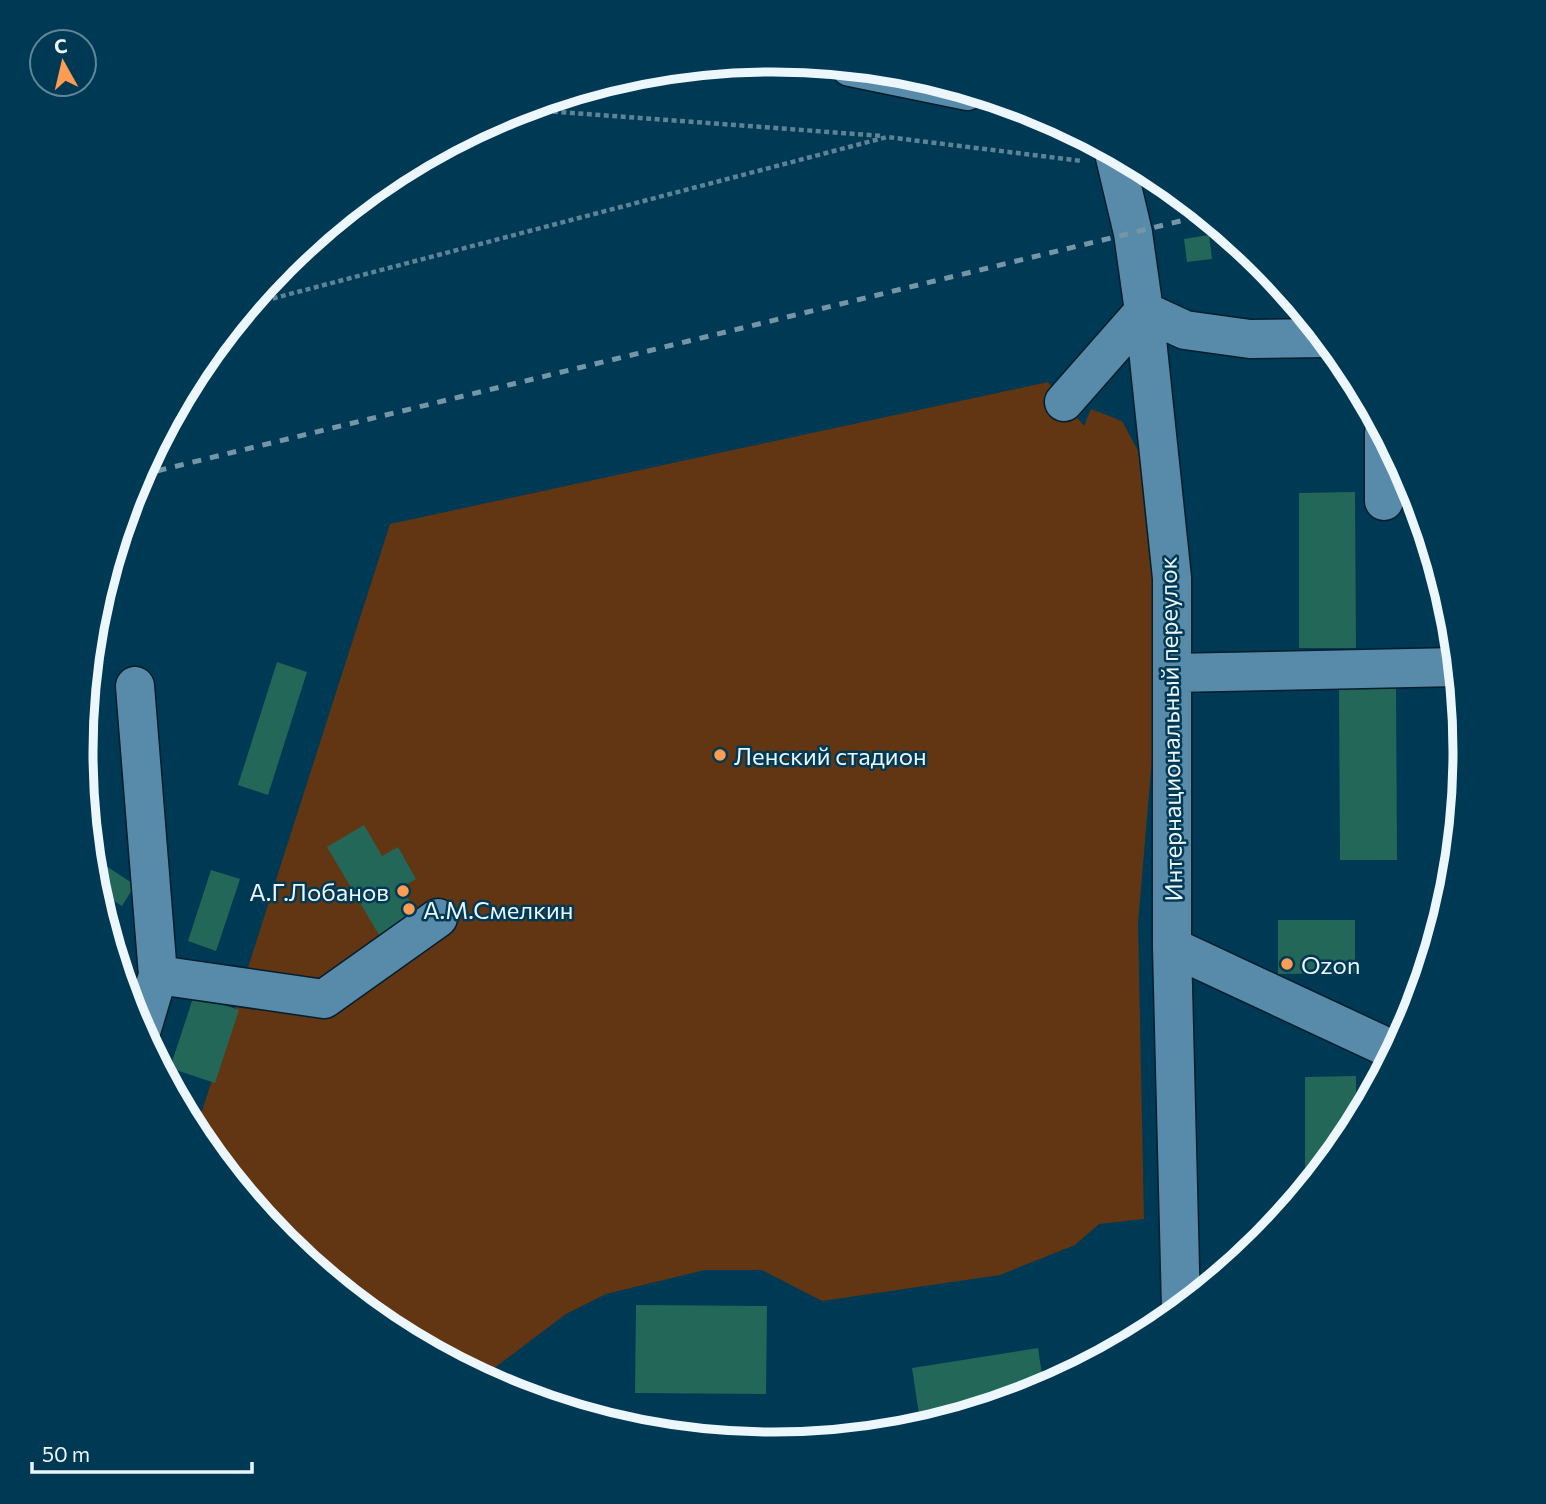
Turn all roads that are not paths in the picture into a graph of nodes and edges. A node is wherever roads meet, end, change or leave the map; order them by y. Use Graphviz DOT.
graph roads {
  1 [pos="1101,157"];
  2 [pos="1144,311"];
  3 [pos="1313,338"];
  4 [pos="1064,402"];
  5 [pos="1384,453"];
  6 [pos="1384,501"];
  7 [pos="1447,667"];
  8 [pos="1172,673"];
  9 [pos="135,686"];
  10 [pos="438,918"];
  11 [pos="1172,947"];
  12 [pos="158,975"];
  13 [pos="146,1015"];
  14 [pos="1386,1047"];
  15 [pos="1181,1297"];
  1 -- 2 [label="street, Интернациональный переулок"];
  2 -- 3 [label="street"];
  2 -- 4 [label="street"];
  2 -- 8 [label="street, Интернациональный переулок"];
  5 -- 6 [label="street"];
  7 -- 8 [label="street"];
  8 -- 11 [label="street, Интернациональный переулок"];
  9 -- 12 [label="street"];
  10 -- 12 [label="street"];
  11 -- 14 [label="street"];
  11 -- 15 [label="street, Интернациональный переулок"];
  12 -- 13 [label="street"];
}
